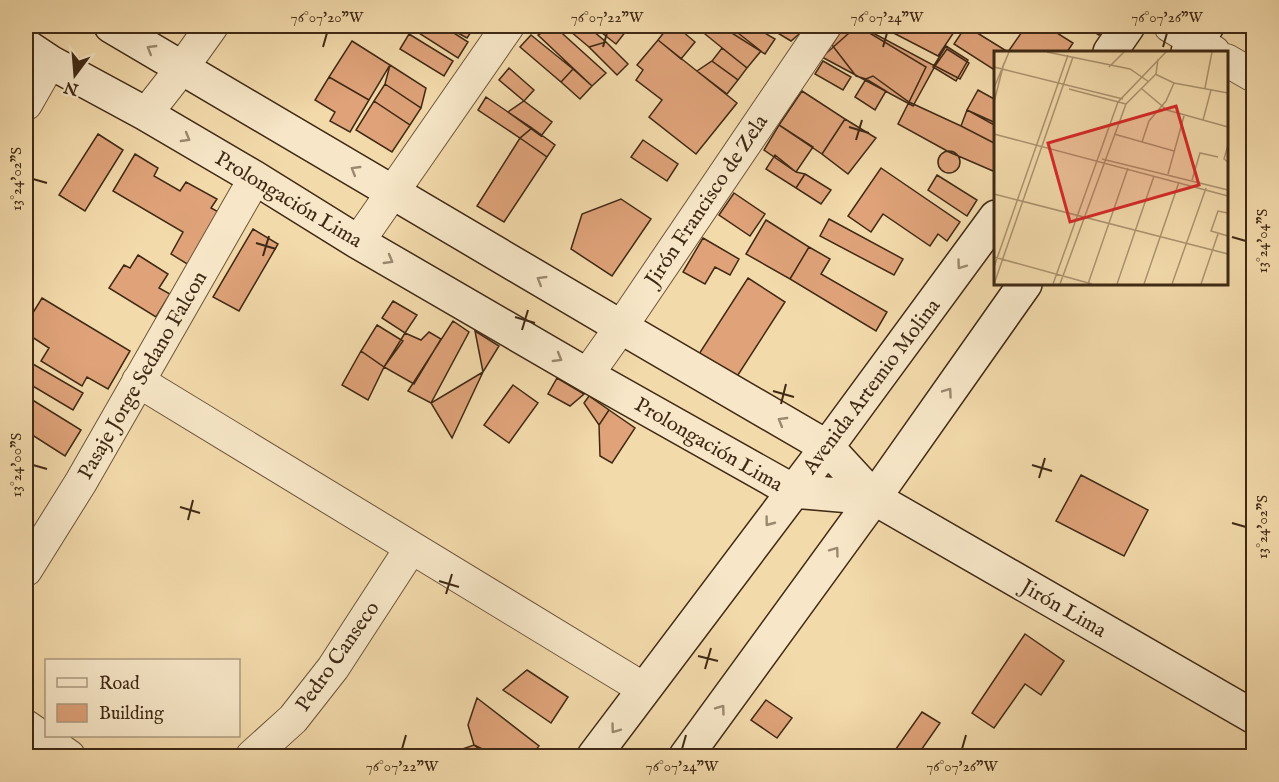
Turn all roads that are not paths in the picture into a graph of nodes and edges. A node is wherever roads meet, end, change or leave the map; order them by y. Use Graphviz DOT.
graph roads {
  1 [pos="111,26"];
  2 [pos="212,26"];
  3 [pos="508,26"];
  4 [pos="825,26"];
  5 [pos="1128,26"];
  6 [pos="1111,51"];
  7 [pos="38,54"];
  8 [pos="1228,61"];
  9 [pos="182,68"];
  10 [pos="1254,76"];
  11 [pos="26,104"];
  12 [pos="146,114"];
  13 [pos="255,178"];
  14 [pos="392,192"];
  15 [pos="994,221"];
  16 [pos="358,242"];
  17 [pos="1024,285"];
  18 [pos="621,327"];
  19 [pos="587,375"];
  20 [pos="138,381"];
  21 [pos="827,447"];
  22 [pos="793,491"];
  23 [pos="874,498"];
  24 [pos="411,548"];
  25 [pos="26,570"];
  26 [pos="644,689"];
  27 [pos="1254,717"];
  28 [pos="26,726"];
  29 [pos="69,756"];
  30 [pos="252,756"];
  31 [pos="594,756"];
  32 [pos="686,756"];
  9 -- 1 [label="street, one-way"];
  2 -- 9 [label="street"];
  3 -- 14 [label="street"];
  4 -- 18 [label="street, Jirón Francisco de Zela"];
  5 -- 6 [label="street"];
  7 -- 11 [label="street"];
  7 -- 12 [label="street, Prolongación Lima"];
  8 -- 10 [label="street"];
  9 -- 12 [label="street"];
  14 -- 9 [label="street, one-way"];
  12 -- 13 [label="street, Prolongación Lima, one-way"];
  13 -- 16 [label="street, Prolongación Lima"];
  13 -- 20 [label="street, Pasaje Jorge Sedano Falcon"];
  14 -- 16 [label="street"];
  18 -- 14 [label="street, one-way"];
  15 -- 21 [label="street, Avenida Artemio Molina, one-way"];
  16 -- 19 [label="street, Prolongación Lima, one-way"];
  23 -- 17 [label="street, one-way"];
  18 -- 19 [label="street, Jirón Francisco de Zela"];
  21 -- 18 [label="street, one-way"];
  19 -- 22 [label="street, Prolongación Lima"];
  20 -- 24 [label="street"];
  20 -- 25 [label="street, Pasaje Jorge Sedano Falcon"];
  21 -- 22 [label="street, Avenida Artemio Molina"];
  21 -- 23 [label="street"];
  22 -- 23 [label="street, Prolongación Lima"];
  22 -- 26 [label="street, Avenida Artemio Molina, one-way"];
  23 -- 27 [label="street, Jirón Lima"];
  32 -- 23 [label="street, one-way"];
  24 -- 26 [label="street"];
  24 -- 30 [label="street, Pedro Canseco"];
  26 -- 31 [label="street, Avenida Artemio Molina, one-way"];
  28 -- 29 [label="street"];
}
